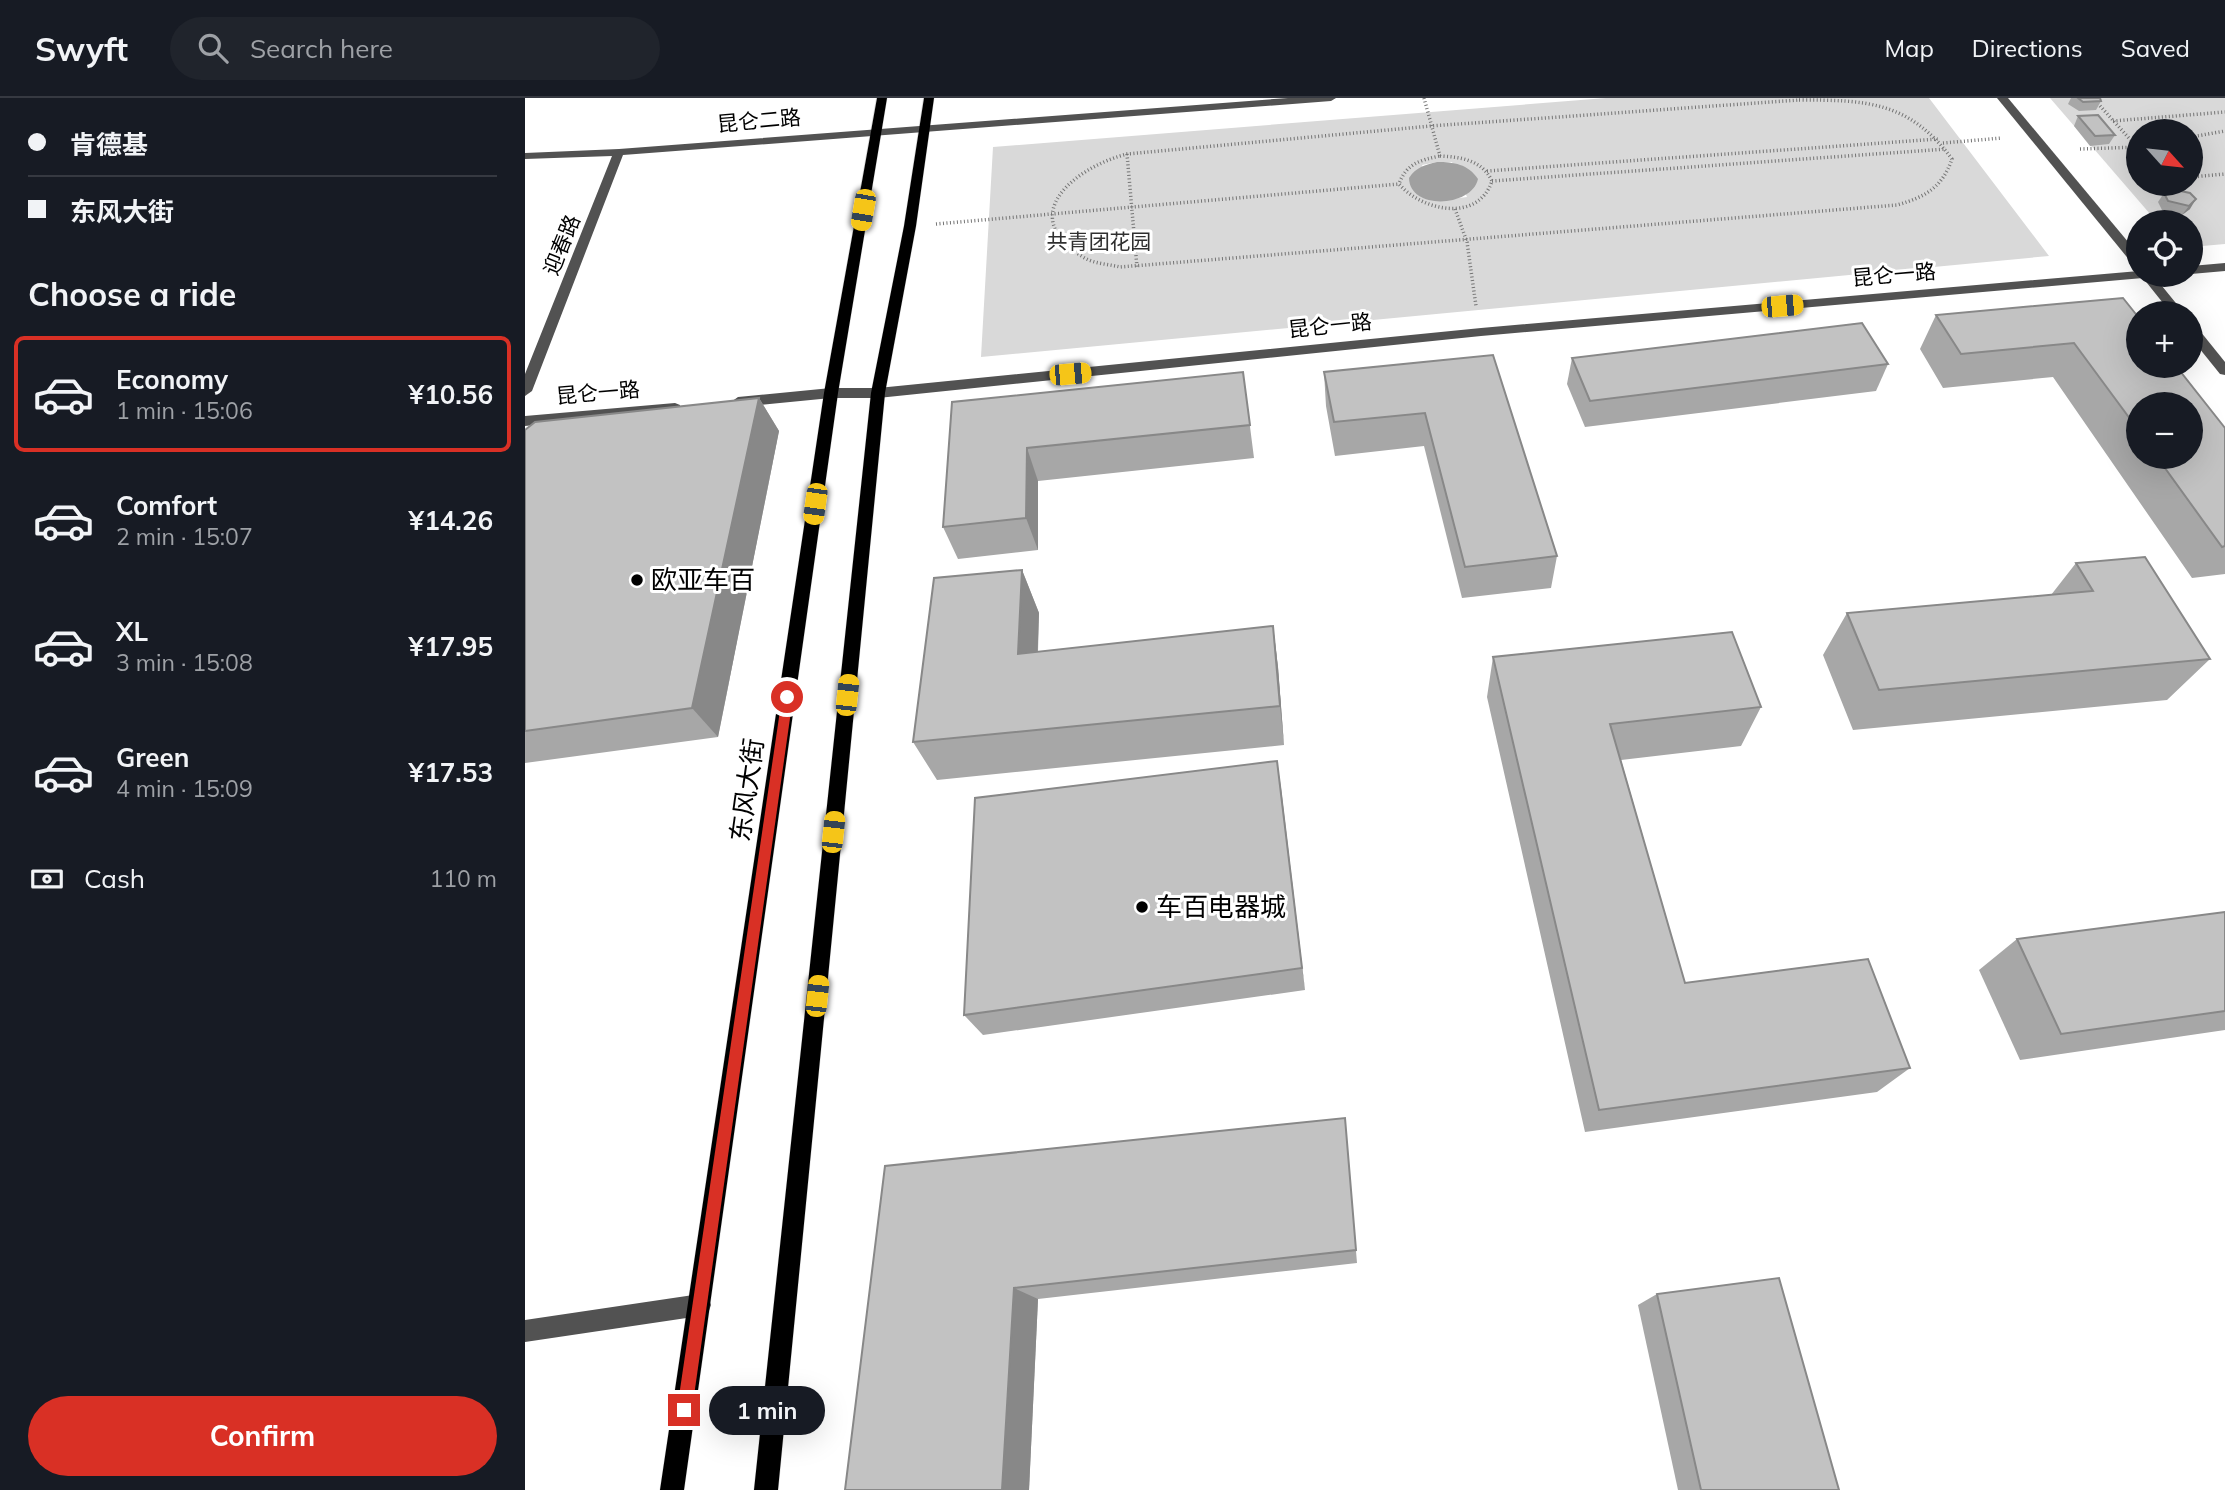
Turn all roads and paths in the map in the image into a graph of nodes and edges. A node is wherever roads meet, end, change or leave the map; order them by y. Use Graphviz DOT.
graph roads {
  1 [pos="882,98"];
  2 [pos="929,98"];
  3 [pos="1331,98"];
  4 [pos="1424,98"];
  5 [pos="2002,98"];
  6 [pos="2093,98"];
  7 [pos="2225,113"];
  8 [pos="2113,121"];
  9 [pos="1431,126"];
  10 [pos="925,127"];
  11 [pos="877,131"];
  12 [pos="2225,131"];
  13 [pos="2126,135"];
  14 [pos="2203,135"];
  15 [pos="1939,139"];
  16 [pos="1947,149"];
  17 [pos="619,152"];
  18 [pos="1127,155"];
  19 [pos="525,156"];
  20 [pos="1440,156"];
  21 [pos="1487,171"];
  22 [pos="2225,174"];
  23 [pos="2203,176"];
  24 [pos="1492,181"];
  25 [pos="1399,184"];
  26 [pos="1134,206"];
  27 [pos="1455,209"];
  28 [pos="1052,213"];
  29 [pos="910,226"];
  30 [pos="1467,242"];
  31 [pos="2126,248"];
  32 [pos="1137,267"];
  33 [pos="2225,267"];
  34 [pos="2203,269"];
  35 [pos="2126,276"];
  36 [pos="2157,287"];
  37 [pos="2168,301"];
  38 [pos="1481,332"];
  39 [pos="2203,344"];
  40 [pos="2225,371"];
  41 [pos="525,391"];
  42 [pos="831,393"];
  43 [pos="878,393"];
  44 [pos="720,403"];
  45 [pos="692,406"];
  46 [pos="525,421"];
  47 [pos="700,1305"];
  48 [pos="525,1331"];
  49 [pos="672,1490"];
  50 [pos="767,1490"];
  1 -- 11 [label="main road, 东风大街"];
  2 -- 10 [label="main road"];
  3 -- 10 [label="street, 昆仑二路"];
  4 -- 9 [label="path"];
  5 -- 31 [label="street"];
  6 -- 8 [label="path"];
  7 -- 8 [label="path"];
  8 -- 13 [label="path"];
  9 -- 15 [label="path"];
  9 -- 18 [label="path"];
  9 -- 20 [label="path"];
  10 -- 11 [label="street, 昆仑二路"];
  10 -- 29 [label="main road"];
  11 -- 17 [label="street, 昆仑二路"];
  11 -- 42 [label="main road, 东风大街"];
  12 -- 14 [label="path"];
  15 -- 16 [label="path"];
  15 -- 21 [label="path"];
  16 -- 24 [label="path"];
  16 -- 30 [label="path"];
  17 -- 19 [label="street, 昆仑二路"];
  17 -- 41 [label="street, 迎春路"];
  18 -- 26 [label="path"];
  18 -- 28 [label="path"];
  20 -- 21 [label="path"];
  20 -- 25 [label="path"];
  21 -- 24 [label="path"];
  22 -- 23 [label="path"];
  24 -- 27 [label="path"];
  25 -- 26 [label="path"];
  25 -- 27 [label="path"];
  26 -- 28 [label="path"];
  26 -- 32 [label="path"];
  27 -- 30 [label="path"];
  28 -- 29 [label="path"];
  28 -- 32 [label="path"];
  29 -- 43 [label="main road"];
  30 -- 32 [label="path"];
  30 -- 38 [label="path"];
  33 -- 34 [label="street"];
  35 -- 38 [label="street, 昆仑一路"];
  36 -- 37 [label="street"];
  38 -- 43 [label="street, 昆仑一路"];
  39 -- 40 [label="street"];
  42 -- 43 [label="street, 昆仑一路"];
  42 -- 44 [label="street, 昆仑一路"];
  42 -- 47 [label="main road, 东风大街"];
  43 -- 50 [label="main road"];
  45 -- 46 [label="street, 昆仑一路"];
  47 -- 48 [label="street"];
  47 -- 49 [label="main road, 东风大街"];
}
